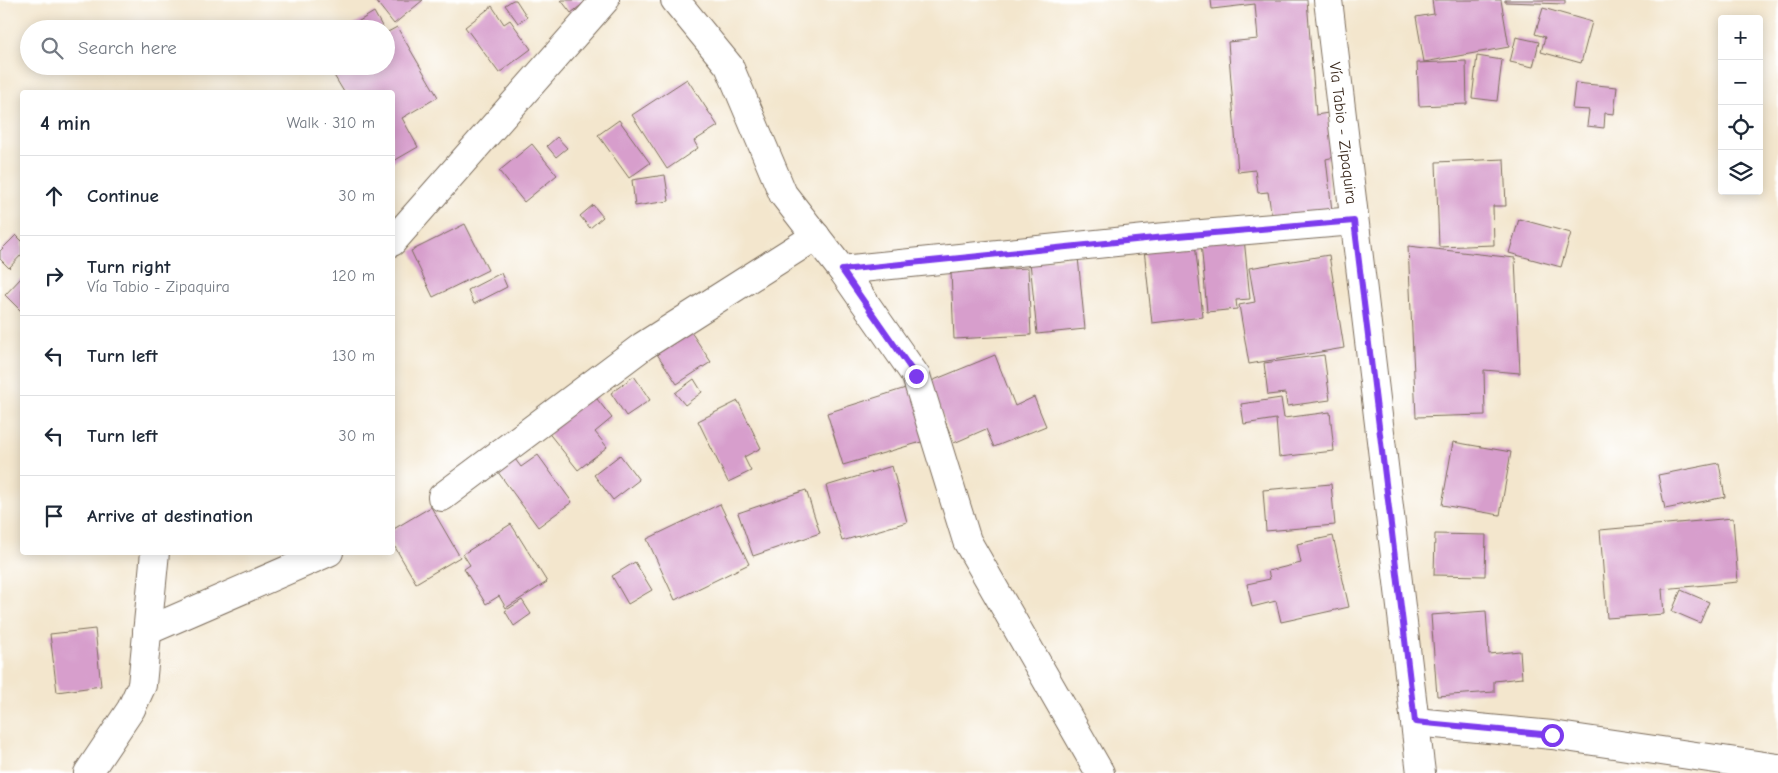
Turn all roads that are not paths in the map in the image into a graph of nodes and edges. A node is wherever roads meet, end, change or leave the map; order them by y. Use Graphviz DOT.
graph roads {
  1 [pos="605,0"];
  2 [pos="675,0"];
  3 [pos="1328,0"];
  4 [pos="1354,221"];
  5 [pos="816,236"];
  6 [pos="395,239"];
  7 [pos="842,270"];
  8 [pos="442,497"];
  9 [pos="155,555"];
  10 [pos="322,555"];
  11 [pos="147,631"];
  12 [pos="1415,722"];
  13 [pos="1778,768"];
  14 [pos="88,773"];
  15 [pos="1100,773"];
  16 [pos="1421,773"];
  1 -- 6 [label="street"];
  2 -- 5 [label="street"];
  3 -- 4 [label="street, Vía Tabio - Zipaquira"];
  4 -- 7 [label="street"];
  4 -- 12 [label="street, Vía Tabio - Zipaquira"];
  5 -- 7 [label="street"];
  5 -- 8 [label="street"];
  7 -- 15 [label="street"];
  9 -- 11 [label="street"];
  10 -- 11 [label="street"];
  11 -- 14 [label="street"];
  12 -- 13 [label="street"];
  12 -- 16 [label="street, Vía Tabio - Zipaquira"];
}
